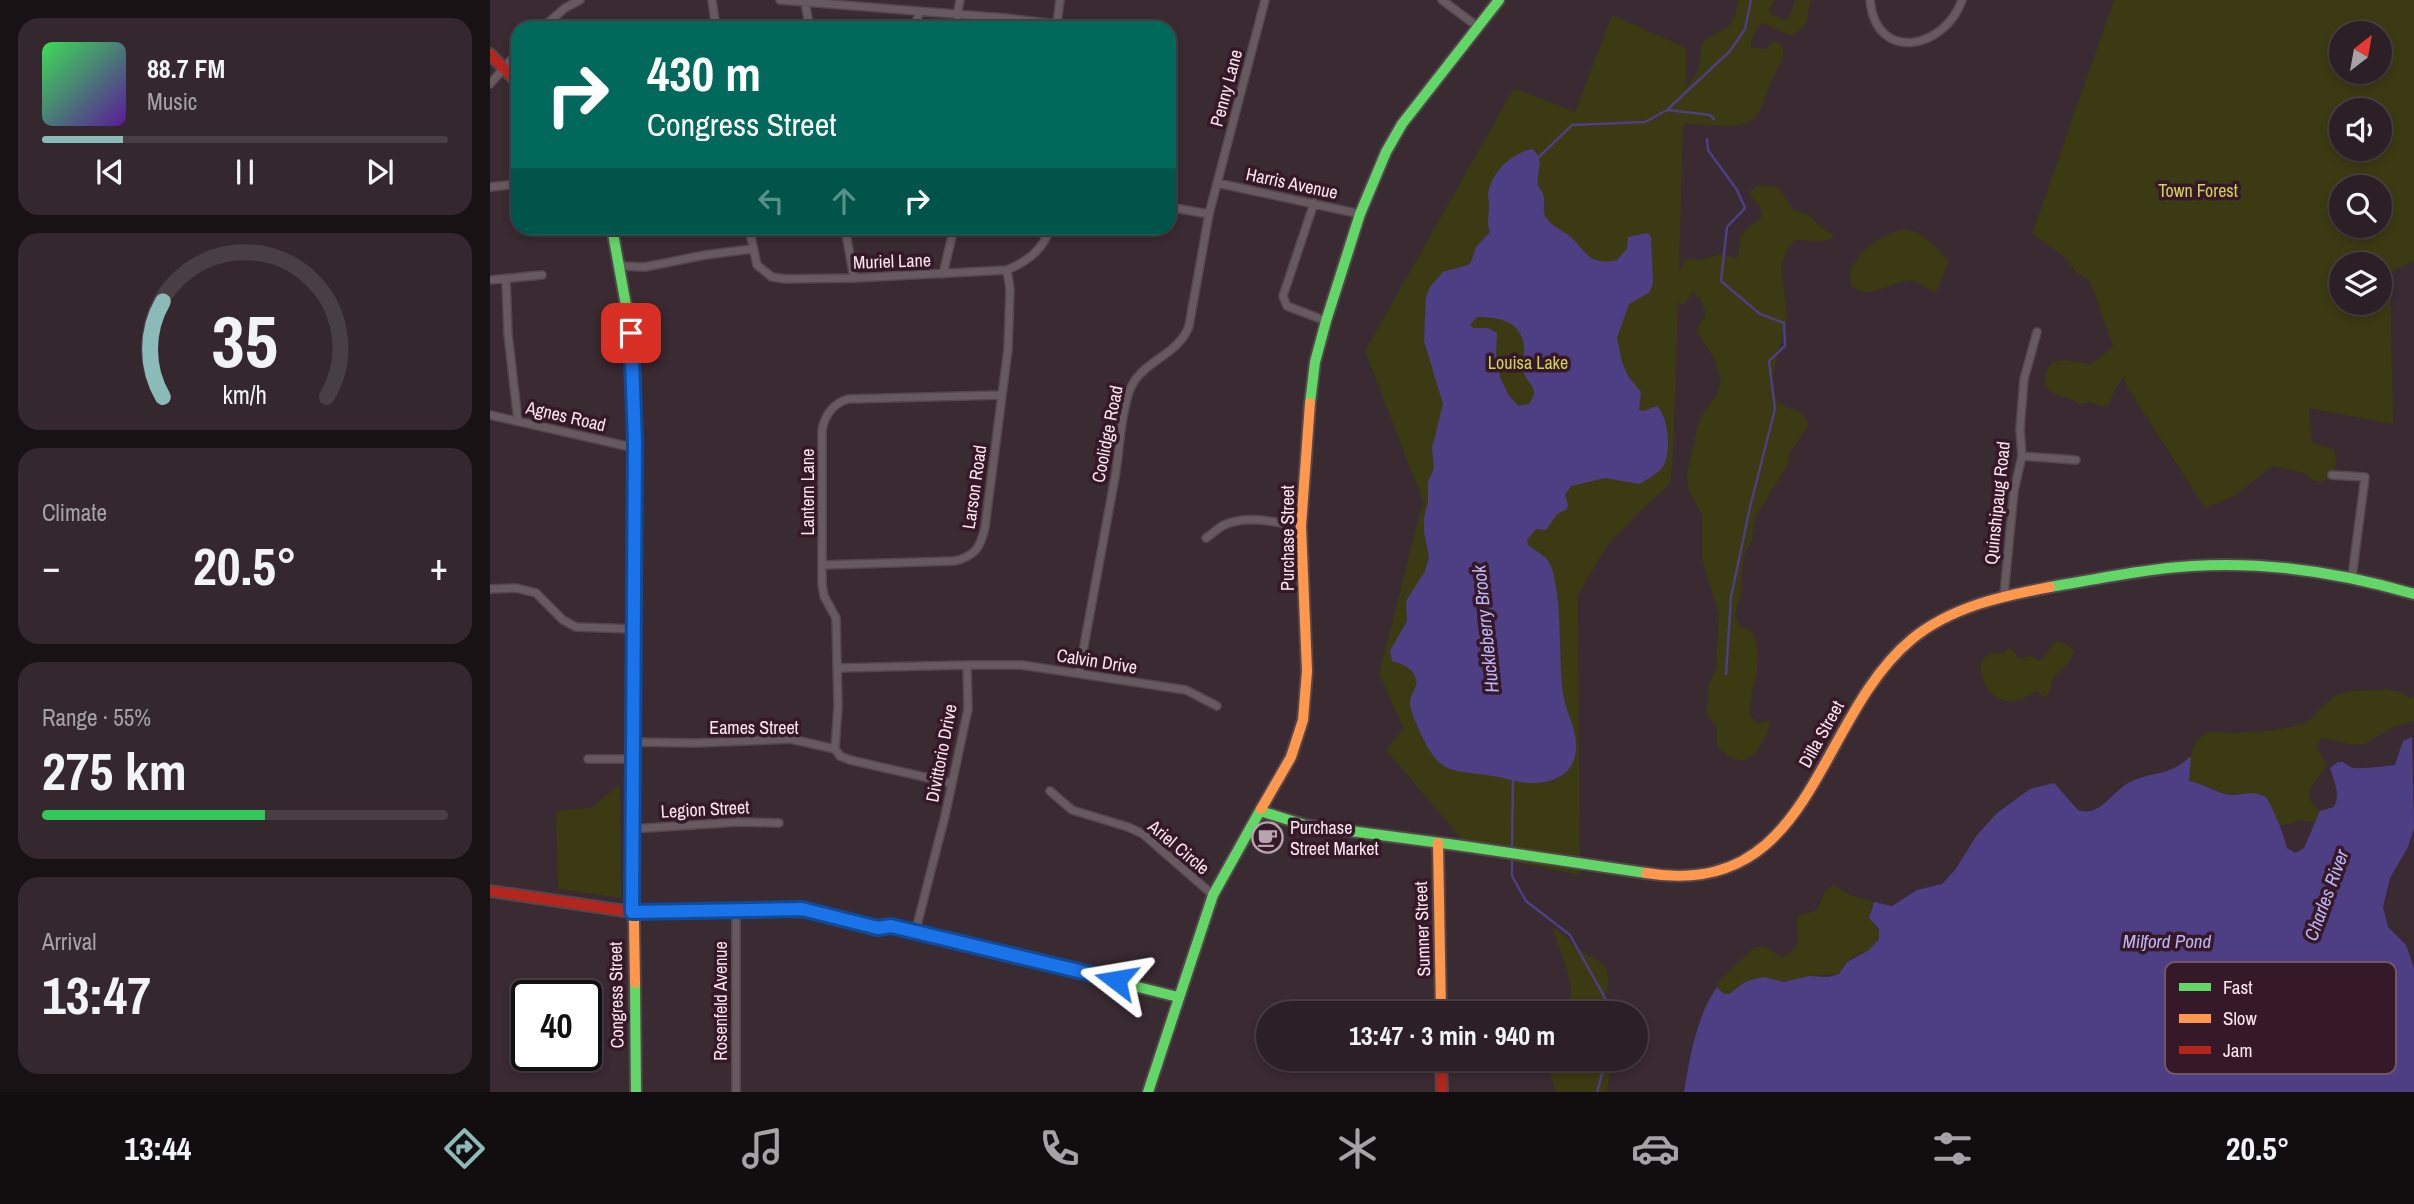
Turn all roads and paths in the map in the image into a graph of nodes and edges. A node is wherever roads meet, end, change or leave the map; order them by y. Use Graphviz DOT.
graph roads {
  1 [pos="580,0"];
  2 [pos="712,0"];
  3 [pos="780,0"];
  4 [pos="960,0"];
  5 [pos="1060,0"];
  6 [pos="1265,0"];
  7 [pos="1442,0"];
  8 [pos="1499,0"];
  9 [pos="1870,0"];
  10 [pos="1962,0"];
  11 [pos="805,3"];
  12 [pos="861,4"];
  13 [pos="919,12"];
  14 [pos="957,16"];
  15 [pos="1005,19"];
  16 [pos="549,21"];
  17 [pos="715,21"];
  18 [pos="809,21"];
  19 [pos="917,21"];
  20 [pos="1031,21"];
  21 [pos="1057,21"];
  22 [pos="1478,27"];
  23 [pos="490,54"];
  24 [pos="511,62"];
  25 [pos="504,71"];
  26 [pos="511,77"];
  27 [pos="490,84"];
  28 [pos="1217,183"];
  29 [pos="511,185"];
  30 [pos="490,187"];
  31 [pos="1314,203"];
  32 [pos="1176,208"];
  33 [pos="1209,214"];
  34 [pos="1360,215"];
  35 [pos="613,235"];
  36 [pos="750,235"];
  37 [pos="846,235"];
  38 [pos="952,235"];
  39 [pos="1047,235"];
  40 [pos="752,249"];
  41 [pos="620,266"];
  42 [pos="1007,270"];
  43 [pos="943,274"];
  44 [pos="542,275"];
  45 [pos="854,278"];
  46 [pos="506,279"];
  47 [pos="490,280"];
  48 [pos="1326,321"];
  49 [pos="2037,332"];
  50 [pos="1002,395"];
  51 [pos="490,415"];
  52 [pos="518,421"];
  53 [pos="635,448"];
  54 [pos="2022,456"];
  55 [pos="2076,460"];
  56 [pos="2332,475"];
  57 [pos="1301,526"];
  58 [pos="1206,538"];
  59 [pos="823,565"];
  60 [pos="2352,577"];
  61 [pos="490,589"];
  62 [pos="2414,594"];
  63 [pos="2004,595"];
  64 [pos="633,629"];
  65 [pos="967,665"];
  66 [pos="837,668"];
  67 [pos="1079,673"];
  68 [pos="1217,706"];
  69 [pos="633,742"];
  70 [pos="835,748"];
  71 [pos="588,759"];
  72 [pos="633,759"];
  73 [pos="951,783"];
  74 [pos="1050,791"];
  75 [pos="1259,811"];
  76 [pos="779,823"];
  77 [pos="632,829"];
  78 [pos="1438,843"];
  79 [pos="490,891"];
  80 [pos="1213,895"];
  81 [pos="736,910"];
  82 [pos="632,912"];
  83 [pos="915,933"];
  84 [pos="1178,997"];
  85 [pos="1441,1001"];
  86 [pos="1441,1071"];
  87 [pos="636,1092"];
  88 [pos="736,1092"];
  89 [pos="1148,1092"];
  90 [pos="1442,1092"];
  1 -- 16 [label="street"];
  2 -- 17 [label="street"];
  3 -- 11 [label="street"];
  4 -- 14 [label="street"];
  5 -- 21 [label="street"];
  6 -- 28 [label="street, Penny Lane"];
  7 -- 22 [label="street"];
  8 -- 22 [label="main road, Purchase Street"];
  9 -- 10 [label="street"];
  11 -- 12 [label="street"];
  11 -- 18 [label="street"];
  12 -- 13 [label="street"];
  13 -- 14 [label="street"];
  13 -- 19 [label="street"];
  14 -- 15 [label="street"];
  15 -- 20 [label="street"];
  22 -- 34 [label="main road, Purchase Street"];
  23 -- 25 [label="main road"];
  24 -- 25 [label="street"];
  25 -- 26 [label="main road"];
  25 -- 27 [label="street"];
  28 -- 31 [label="street, Harris Avenue"];
  28 -- 33 [label="street, Coolidge Road"];
  29 -- 30 [label="street"];
  31 -- 34 [label="street, Harris Avenue"];
  31 -- 48 [label="street"];
  32 -- 33 [label="street"];
  33 -- 67 [label="street, Coolidge Road"];
  34 -- 48 [label="main road, Purchase Street"];
  35 -- 41 [label="main road, Congress Street"];
  36 -- 40 [label="street, Muriel Lane"];
  37 -- 45 [label="street"];
  38 -- 43 [label="street"];
  39 -- 42 [label="street, Muriel Lane"];
  40 -- 41 [label="street"];
  40 -- 45 [label="street, Muriel Lane"];
  41 -- 53 [label="main road, Congress Street"];
  42 -- 43 [label="street, Muriel Lane"];
  42 -- 50 [label="street, Larson Road"];
  43 -- 45 [label="street, Muriel Lane"];
  44 -- 46 [label="street"];
  46 -- 47 [label="street"];
  46 -- 52 [label="street"];
  48 -- 57 [label="main road, Purchase Street"];
  49 -- 54 [label="street, Quinshipaug Road"];
  50 -- 59 [label="street, Larson Road"];
  50 -- 59 [label="street, Lantern Lane"];
  51 -- 52 [label="street, Agnes Road"];
  52 -- 53 [label="street, Agnes Road"];
  53 -- 64 [label="main road, Congress Street"];
  54 -- 55 [label="street"];
  54 -- 63 [label="street, Quinshipaug Road"];
  56 -- 60 [label="street"];
  57 -- 58 [label="street"];
  57 -- 75 [label="main road, Purchase Street"];
  59 -- 66 [label="street, Lantern Lane"];
  60 -- 62 [label="main road, Dilla Street"];
  60 -- 63 [label="main road, Dilla Street"];
  61 -- 64 [label="street"];
  63 -- 78 [label="main road, Dilla Street"];
  64 -- 69 [label="main road, Congress Street"];
  65 -- 66 [label="street"];
  65 -- 67 [label="street, Calvin Drive"];
  65 -- 73 [label="street, Divittorio Drive"];
  66 -- 70 [label="street, Lantern Lane"];
  67 -- 68 [label="street, Calvin Drive"];
  69 -- 70 [label="street, Eames Street"];
  69 -- 72 [label="main road, Congress Street"];
  70 -- 73 [label="street, Eames Street"];
  71 -- 72 [label="street"];
  72 -- 77 [label="main road, Congress Street"];
  73 -- 83 [label="street, Divittorio Drive"];
  74 -- 80 [label="street, Ariel Circle"];
  75 -- 78 [label="main road, Dilla Street"];
  75 -- 80 [label="main road, Purchase Street"];
  76 -- 77 [label="street, Legion Street"];
  77 -- 82 [label="main road, Congress Street"];
  78 -- 85 [label="main road, Sumner Street"];
  79 -- 82 [label="main road"];
  80 -- 84 [label="main road, Purchase Street"];
  81 -- 82 [label="main road"];
  81 -- 83 [label="main road"];
  81 -- 88 [label="street, Rosenfeld Avenue"];
  82 -- 87 [label="main road, Congress Street"];
  83 -- 84 [label="main road"];
  84 -- 89 [label="main road, Purchase Street"];
  86 -- 90 [label="main road"];
}
